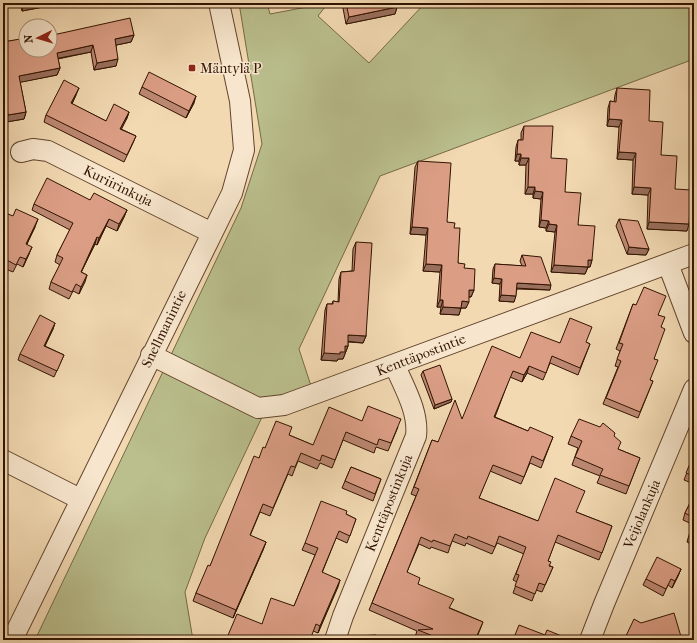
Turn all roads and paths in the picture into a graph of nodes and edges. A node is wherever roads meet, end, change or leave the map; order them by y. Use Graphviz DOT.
graph roads {
  1 [pos="219,3"];
  2 [pos="21,152"];
  3 [pos="212,233"];
  4 [pos="694,254"];
  5 [pos="668,264"];
  6 [pos="694,333"];
  7 [pos="151,355"];
  8 [pos="395,366"];
  9 [pos="694,389"];
  10 [pos="3,460"];
  11 [pos="80,500"];
  12 [pos="12,640"];
  13 [pos="335,640"];
  14 [pos="590,640"];
  1 -- 3 [label="street, Snellmanintie"];
  2 -- 3 [label="street, Kuriirinkuja"];
  3 -- 7 [label="street, Snellmanintie"];
  4 -- 5 [label="street, Kenttäpostintie"];
  5 -- 6 [label="street"];
  5 -- 8 [label="street, Kenttäpostintie"];
  7 -- 8 [label="street, Kenttäpostintie"];
  7 -- 11 [label="street, Snellmanintie"];
  8 -- 13 [label="street, Kenttäpostinkuja"];
  9 -- 14 [label="street, Veijolankuja"];
  10 -- 11 [label="street"];
  11 -- 12 [label="street, Snellmanintie"];
}
